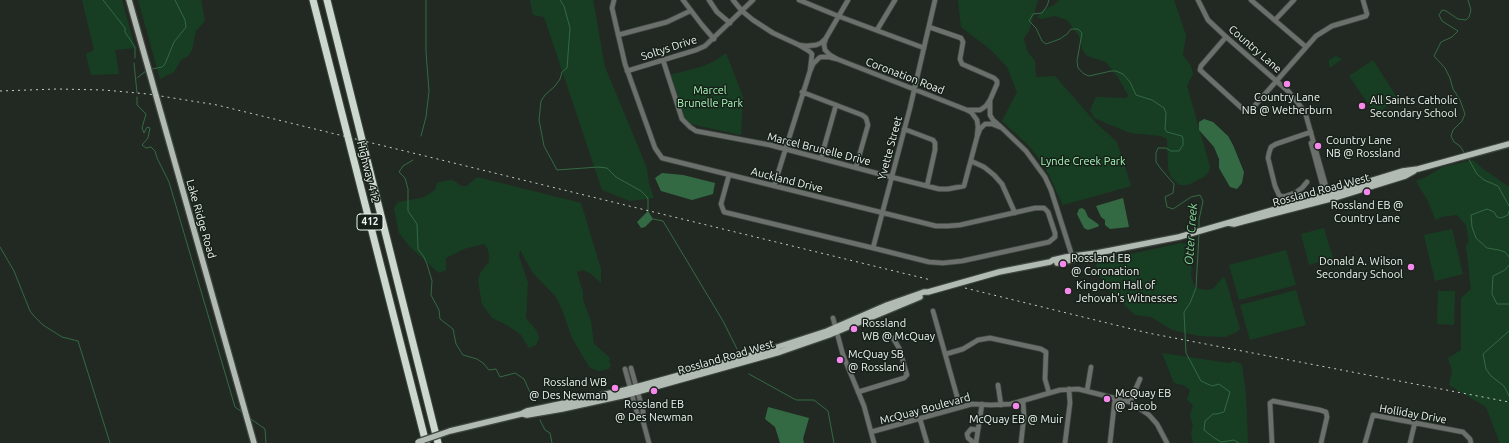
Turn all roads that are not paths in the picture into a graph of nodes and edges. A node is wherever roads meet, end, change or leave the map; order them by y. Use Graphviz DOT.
graph roads {
  1 [pos="129,0"];
  2 [pos="313,0"];
  3 [pos="327,0"];
  4 [pos="614,0"];
  5 [pos="683,0"];
  6 [pos="709,0"];
  7 [pos="733,0"];
  8 [pos="753,0"];
  9 [pos="799,0"];
  10 [pos="848,0"];
  11 [pos="895,0"];
  12 [pos="935,0"];
  13 [pos="1198,0"];
  14 [pos="1251,0"];
  15 [pos="1294,0"];
  16 [pos="1363,0"];
  17 [pos="690,11"];
  18 [pos="742,11"];
  19 [pos="838,16"];
  20 [pos="1275,20"];
  21 [pos="730,23"];
  22 [pos="929,27"];
  23 [pos="877,30"];
  24 [pos="618,36"];
  25 [pos="1226,37"];
  26 [pos="714,38"];
  27 [pos="826,38"];
  28 [pos="799,44"];
  29 [pos="816,45"];
  30 [pos="1306,47"];
  31 [pos="924,48"];
  32 [pos="824,50"];
  33 [pos="812,54"];
  34 [pos="820,58"];
  35 [pos="837,59"];
  36 [pos="663,60"];
  37 [pos="627,71"];
  38 [pos="810,71"];
  39 [pos="1277,80"];
  40 [pos="915,89"];
  41 [pos="802,92"];
  42 [pos="990,99"];
  43 [pos="836,105"];
  44 [pos="967,110"];
  45 [pos="980,110"];
  46 [pos="990,115"];
  47 [pos="976,120"];
  48 [pos="984,124"];
  49 [pos="1002,128"];
  50 [pos="904,129"];
  51 [pos="1310,133"];
  52 [pos="977,137"];
  53 [pos="1509,144"];
  54 [pos="785,149"];
  55 [pos="821,158"];
  56 [pos="972,161"];
  57 [pos="856,167"];
  58 [pos="729,175"];
  59 [pos="891,177"];
  60 [pos="1307,182"];
  61 [pos="774,186"];
  62 [pos="928,186"];
  63 [pos="1327,197"];
  64 [pos="882,212"];
  65 [pos="1015,213"];
  66 [pos="873,248"];
  67 [pos="1073,257"];
  68 [pos="933,310"];
  69 [pos="833,318"];
  70 [pos="836,330"];
  71 [pos="893,338"];
  72 [pos="946,354"];
  73 [pos="1091,367"];
  74 [pos="628,369"];
  75 [pos="1140,379"];
  76 [pos="998,385"];
  77 [pos="1069,389"];
  78 [pos="634,390"];
  79 [pos="1087,391"];
  80 [pos="858,392"];
  81 [pos="1049,393"];
  82 [pos="1115,398"];
  83 [pos="1023,401"];
  84 [pos="1130,402"];
  85 [pos="982,404"];
  86 [pos="1001,405"];
  87 [pos="960,407"];
  88 [pos="920,419"];
  89 [pos="1415,422"];
  90 [pos="978,430"];
  91 [pos="872,432"];
  92 [pos="417,442"];
  93 [pos="254,443"];
  94 [pos="426,443"];
  95 [pos="438,443"];
  96 [pos="649,443"];
  97 [pos="874,443"];
  98 [pos="927,443"];
  99 [pos="975,443"];
  100 [pos="1021,443"];
  101 [pos="1065,443"];
  102 [pos="1110,443"];
  103 [pos="1167,443"];
  104 [pos="1272,443"];
  105 [pos="1321,443"];
  106 [pos="1365,443"];
  107 [pos="1410,443"];
  108 [pos="1471,443"];
  1 -- 93 [label="main road, Lake Ridge Road"];
  2 -- 94 [label="highway, Highway 412 / 412"];
  3 -- 95 [label="highway, Highway 412 / 412"];
  4 -- 24 [label="street, Auckland Drive"];
  5 -- 17 [label="street"];
  6 -- 21 [label="street"];
  7 -- 18 [label="street"];
  8 -- 18 [label="street, Soltys Drive"];
  9 -- 19 [label="street"];
  10 -- 19 [label="street"];
  11 -- 23 [label="street"];
  12 -- 22 [label="street, Yvette Street"];
  13 -- 25 [label="street, Country Lane"];
  14 -- 20 [label="street"];
  15 -- 20 [label="street"];
  16 -- 30 [label="street"];
  17 -- 24 [label="street"];
  17 -- 26 [label="street"];
  18 -- 21 [label="street, Soltys Drive"];
  18 -- 28 [label="street"];
  19 -- 23 [label="street"];
  19 -- 27 [label="street"];
  20 -- 30 [label="street"];
  21 -- 26 [label="street, Soltys Drive"];
  22 -- 31 [label="street, Yvette Street"];
  22 -- 42 [label="street"];
  23 -- 31 [label="street"];
  24 -- 37 [label="street, Auckland Drive"];
  25 -- 39 [label="street, Country Lane"];
  25 -- 39 [label="street"];
  26 -- 36 [label="street, Soltys Drive"];
  27 -- 29 [label="street"];
  27 -- 32 [label="street"];
  28 -- 29 [label="street"];
  28 -- 33 [label="street"];
  29 -- 32 [label="street"];
  29 -- 33 [label="street"];
  30 -- 39 [label="street"];
  31 -- 40 [label="street, Yvette Street"];
  32 -- 34 [label="street"];
  32 -- 35 [label="street, Coronation Road"];
  33 -- 34 [label="street"];
  33 -- 38 [label="street"];
  34 -- 35 [label="street, Coronation Road"];
  34 -- 38 [label="street"];
  35 -- 40 [label="street, Coronation Road"];
  36 -- 37 [label="street, Soltys Drive"];
  36 -- 54 [label="street, Marcel Brunelle Drive"];
  37 -- 58 [label="street, Auckland Drive"];
  38 -- 41 [label="street"];
  39 -- 51 [label="street, Country Lane"];
  40 -- 44 [label="street, Coronation Road"];
  40 -- 50 [label="street, Yvette Street"];
  41 -- 43 [label="street"];
  41 -- 54 [label="street"];
  42 -- 45 [label="street"];
  42 -- 46 [label="street"];
  43 -- 55 [label="street"];
  43 -- 57 [label="street"];
  44 -- 45 [label="street, Coronation Road"];
  44 -- 47 [label="street, Coronation Road"];
  45 -- 46 [label="street"];
  45 -- 47 [label="street"];
  46 -- 48 [label="street"];
  46 -- 49 [label="street"];
  47 -- 48 [label="street"];
  47 -- 52 [label="street, Marcel Brunelle Drive"];
  48 -- 49 [label="street"];
  48 -- 52 [label="street, Marcel Brunelle Drive"];
  49 -- 67 [label="street"];
  50 -- 59 [label="street, Yvette Street"];
  50 -- 62 [label="street"];
  51 -- 60 [label="street"];
  51 -- 63 [label="street, Country Lane"];
  52 -- 56 [label="street, Marcel Brunelle Drive"];
  53 -- 63 [label="main road, Rossland Road West"];
  54 -- 55 [label="street, Marcel Brunelle Drive"];
  54 -- 61 [label="street"];
  55 -- 57 [label="street, Marcel Brunelle Drive"];
  56 -- 62 [label="street, Marcel Brunelle Drive"];
  56 -- 65 [label="street"];
  57 -- 59 [label="street, Marcel Brunelle Drive"];
  58 -- 61 [label="street, Auckland Drive"];
  58 -- 66 [label="street"];
  59 -- 62 [label="street, Marcel Brunelle Drive"];
  59 -- 64 [label="street, Yvette Street"];
  61 -- 64 [label="street, Auckland Drive"];
  63 -- 67 [label="main road, Rossland Road West"];
  64 -- 65 [label="street, Auckland Drive"];
  64 -- 66 [label="street, Yvette Street"];
  65 -- 66 [label="street, Auckland Drive"];
  67 -- 70 [label="main road, Rossland Road West"];
  68 -- 72 [label="street"];
  69 -- 70 [label="street, McQuay Boulevard"];
  70 -- 78 [label="main road, Rossland Road West"];
  70 -- 80 [label="street, McQuay Boulevard"];
  71 -- 80 [label="street"];
  72 -- 81 [label="street"];
  72 -- 87 [label="street"];
  73 -- 79 [label="street"];
  74 -- 78 [label="street"];
  75 -- 84 [label="street"];
  76 -- 86 [label="street"];
  77 -- 79 [label="street, McQuay Boulevard"];
  77 -- 81 [label="street, McQuay Boulevard"];
  77 -- 101 [label="street"];
  78 -- 92 [label="main road, Rossland Road West, bridge"];
  78 -- 96 [label="street"];
  79 -- 82 [label="street, McQuay Boulevard"];
  80 -- 91 [label="street, McQuay Boulevard"];
  81 -- 83 [label="street, McQuay Boulevard"];
  82 -- 84 [label="street, McQuay Boulevard"];
  82 -- 102 [label="street"];
  83 -- 86 [label="street, McQuay Boulevard"];
  83 -- 100 [label="street"];
  84 -- 103 [label="street, McQuay Boulevard"];
  85 -- 86 [label="street, McQuay Boulevard"];
  85 -- 87 [label="street, McQuay Boulevard"];
  85 -- 90 [label="street"];
  87 -- 88 [label="street, McQuay Boulevard"];
  88 -- 91 [label="street, McQuay Boulevard"];
  88 -- 98 [label="street"];
  89 -- 106 [label="street, Holliday Drive"];
  89 -- 107 [label="street"];
  89 -- 108 [label="street, Holliday Drive"];
  90 -- 99 [label="street"];
  90 -- 99 [label="street"];
  91 -- 97 [label="street"];
  104 -- 105 [label="street"];
}
